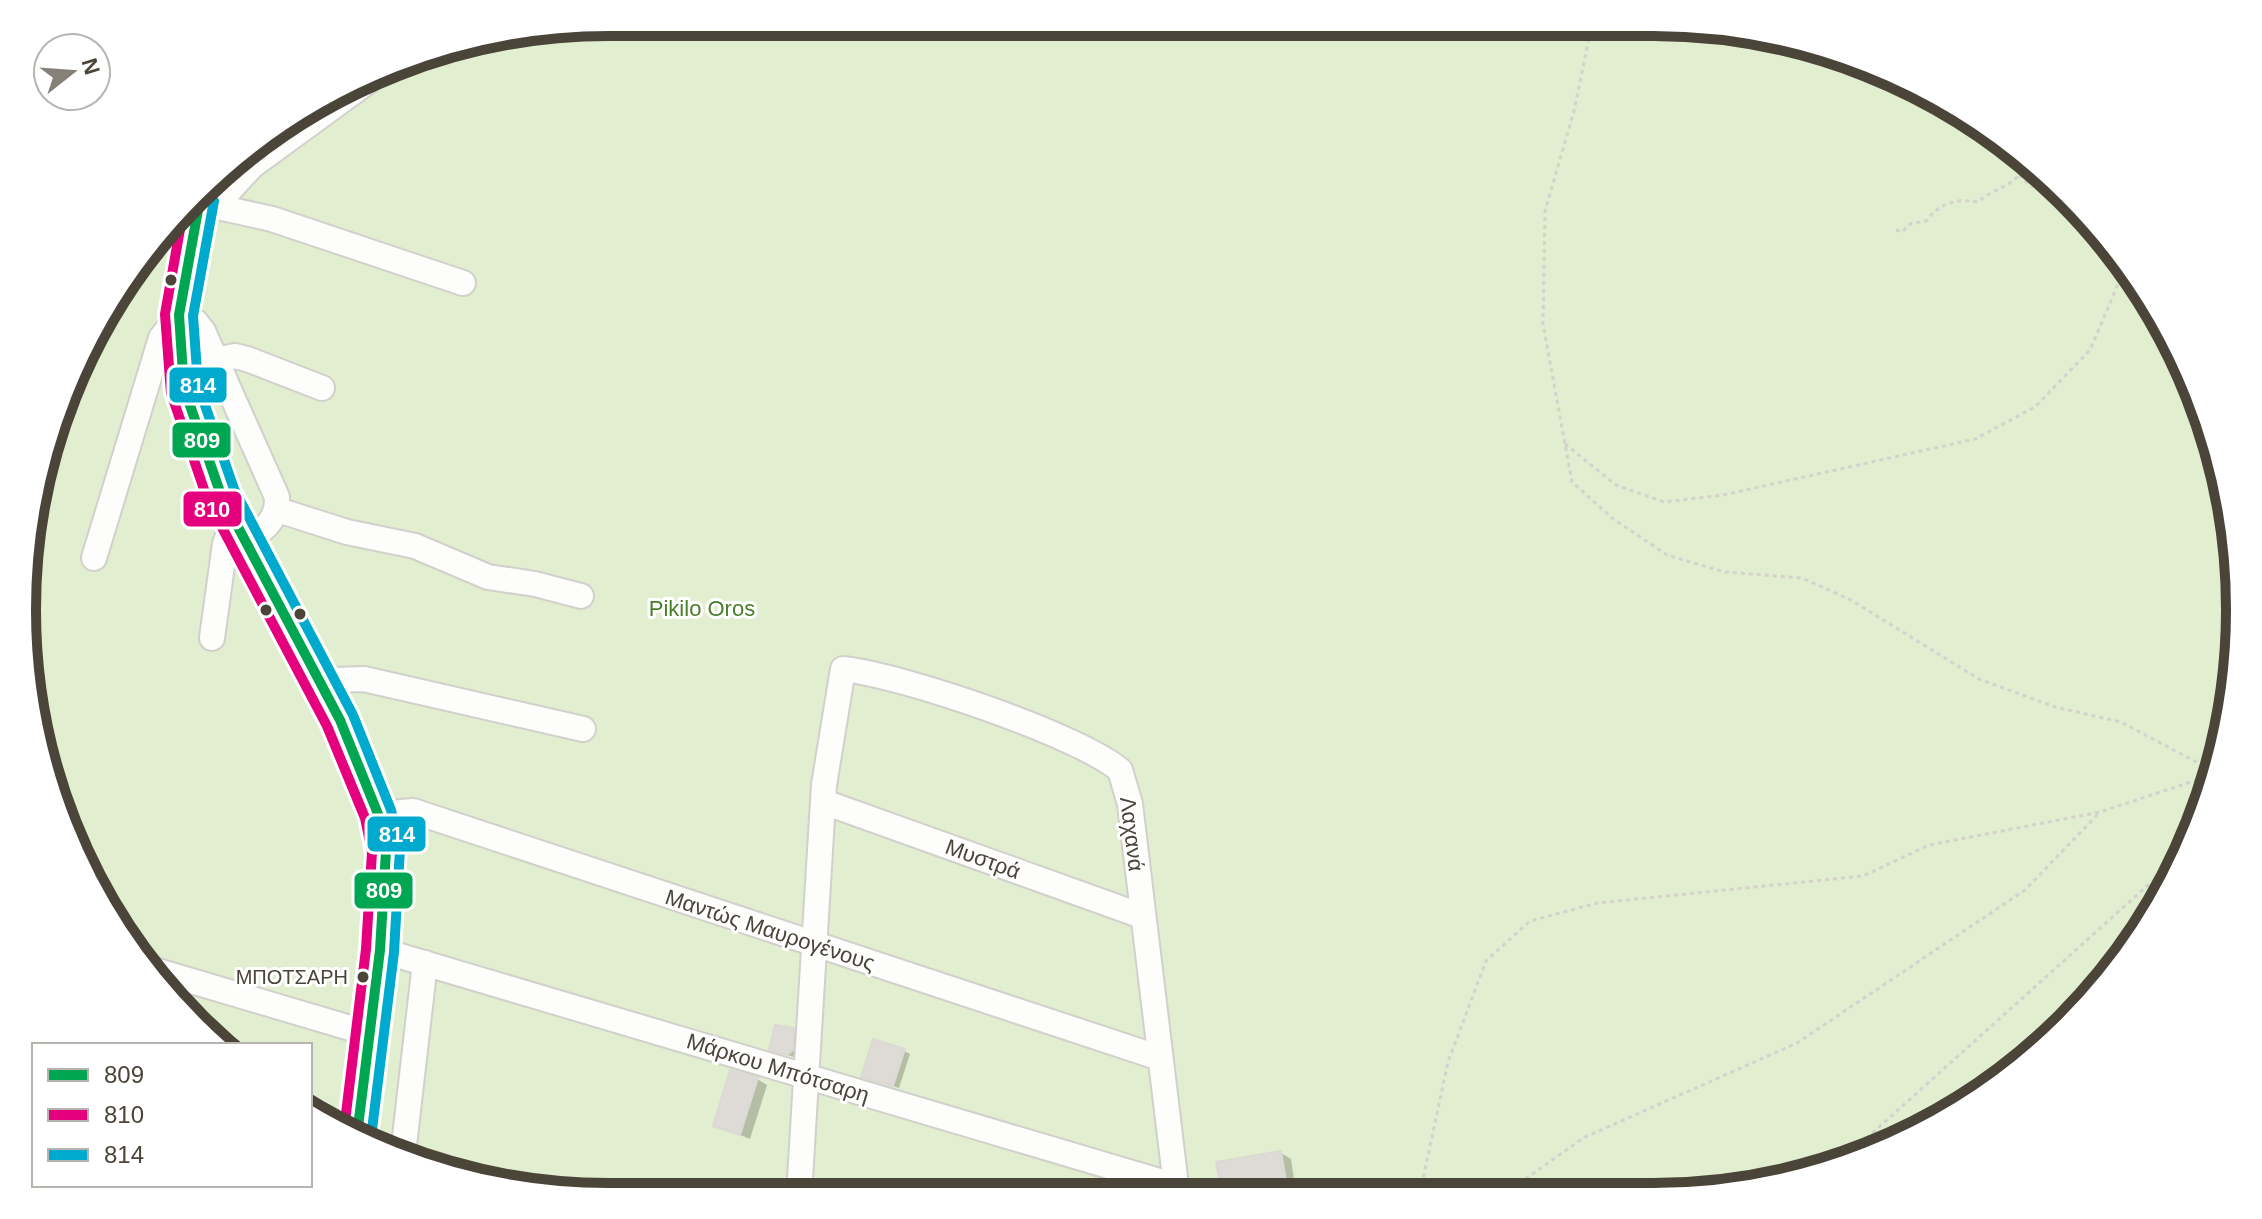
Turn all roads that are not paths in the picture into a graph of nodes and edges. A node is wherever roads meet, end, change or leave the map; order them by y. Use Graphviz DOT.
graph roads {
  1 [pos="329,110"];
  2 [pos="206,202"];
  3 [pos="463,283"];
  4 [pos="179,315"];
  5 [pos="216,360"];
  6 [pos="322,388"];
  7 [pos="278,510"];
  8 [pos="239,532"];
  9 [pos="94,558"];
  10 [pos="581,596"];
  11 [pos="212,638"];
  12 [pos="319,685"];
  13 [pos="583,729"];
  14 [pos="824,802"];
  15 [pos="378,814"];
  16 [pos="1142,916"];
  17 [pos="817,945"];
  18 [pos="380,950"];
  19 [pos="425,963"];
  20 [pos="167,974"];
  21 [pos="367,1033"];
  22 [pos="1160,1058"];
  23 [pos="809,1077"];
  24 [pos="358,1125"];
  25 [pos="404,1145"];
  26 [pos="800,1183"];
  27 [pos="1153,1183"];
  28 [pos="1175,1183"];
  1 -- 2 [label="street"];
  2 -- 3 [label="street"];
  2 -- 4 [label="street"];
  4 -- 5 [label="street"];
  4 -- 8 [label="street"];
  4 -- 9 [label="street"];
  5 -- 6 [label="street"];
  5 -- 7 [label="street"];
  7 -- 8 [label="street"];
  7 -- 10 [label="street"];
  8 -- 11 [label="street"];
  8 -- 12 [label="street"];
  12 -- 13 [label="street"];
  12 -- 15 [label="street"];
  14 -- 16 [label="street, Μυστρά"];
  14 -- 16 [label="street, Λαχανά"];
  14 -- 17 [label="street"];
  15 -- 17 [label="street, Μαντώς Μαυρογένους"];
  15 -- 18 [label="street"];
  16 -- 22 [label="street, Λαχανά"];
  17 -- 22 [label="street, Μαντώς Μαυρογένους"];
  17 -- 23 [label="street"];
  18 -- 19 [label="street, Μάρκου Μπότσαρη"];
  18 -- 21 [label="street"];
  19 -- 23 [label="street, Μάρκου Μπότσαρη"];
  19 -- 25 [label="street"];
  20 -- 21 [label="street"];
  21 -- 24 [label="street"];
  22 -- 28 [label="street, Λαχανά"];
  23 -- 26 [label="street"];
  23 -- 27 [label="street, Μάρκου Μπότσαρη"];
}
